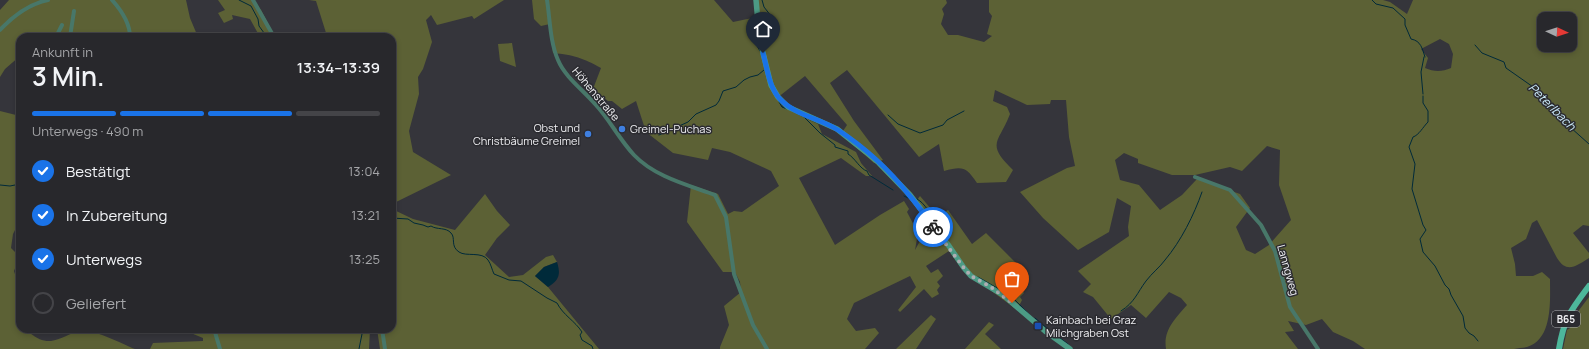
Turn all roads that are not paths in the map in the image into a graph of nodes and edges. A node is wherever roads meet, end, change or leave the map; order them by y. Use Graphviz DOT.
graph roads {
  1 [pos="48,0"];
  2 [pos="112,0"];
  3 [pos="253,0"];
  4 [pos="547,0"];
  5 [pos="756,0"];
  6 [pos="74,11"];
  7 [pos="62,25"];
  8 [pos="0,30"];
  9 [pos="58,33"];
  10 [pos="71,33"];
  11 [pos="130,33"];
  12 [pos="272,33"];
  13 [pos="1195,177"];
  14 [pos="1589,286"];
  15 [pos="215,333"];
  16 [pos="383,333"];
  17 [pos="220,349"];
  18 [pos="385,349"];
  19 [pos="767,349"];
  20 [pos="1070,349"];
  21 [pos="1318,349"];
  22 [pos="1559,349"];
  1 -- 8 [label="street"];
  2 -- 11 [label="street"];
  3 -- 12 [label="street"];
  4 -- 19 [label="street, Höhenstraße"];
  5 -- 20 [label="main road"];
  6 -- 10 [label="street"];
  7 -- 9 [label="street"];
  13 -- 21 [label="street, Lanngweg"];
  14 -- 22 [label="main road, B65"];
  15 -- 17 [label="street"];
  16 -- 18 [label="street"];
}
